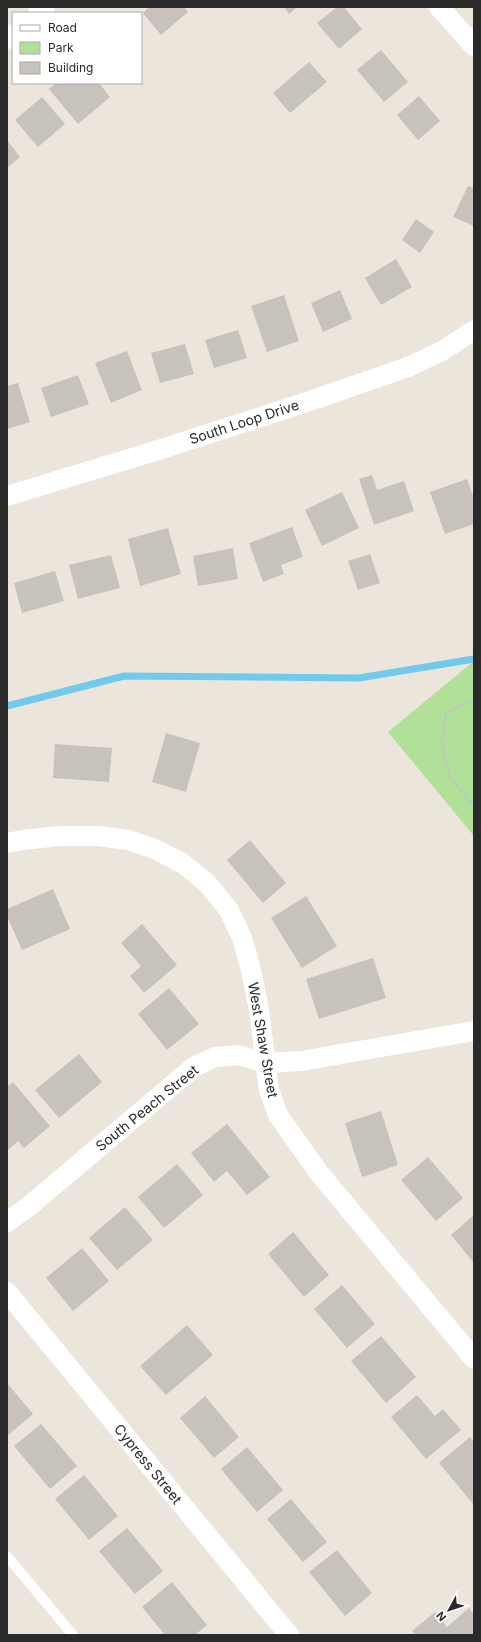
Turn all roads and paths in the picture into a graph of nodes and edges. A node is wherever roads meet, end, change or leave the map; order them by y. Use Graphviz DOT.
graph roads {
  1 [pos="439,7"];
  2 [pos="474,46"];
  3 [pos="474,330"];
  4 [pos="7,496"];
  5 [pos="474,702"];
  6 [pos="474,806"];
  7 [pos="15,842"];
  8 [pos="474,1031"];
  9 [pos="266,1063"];
  10 [pos="7,1222"];
  11 [pos="7,1292"];
  12 [pos="474,1359"];
  13 [pos="7,1556"];
  14 [pos="73,1635"];
  15 [pos="289,1635"];
  1 -- 2 [label="street"];
  3 -- 4 [label="street, South Loop Drive"];
  5 -- 6 [label="path"];
  7 -- 9 [label="street, West Shaw Street"];
  8 -- 9 [label="street, South Peach Street"];
  9 -- 10 [label="street, South Peach Street"];
  9 -- 12 [label="street, West Shaw Street"];
  11 -- 15 [label="street, Cypress Street"];
  13 -- 14 [label="lane"];
}
